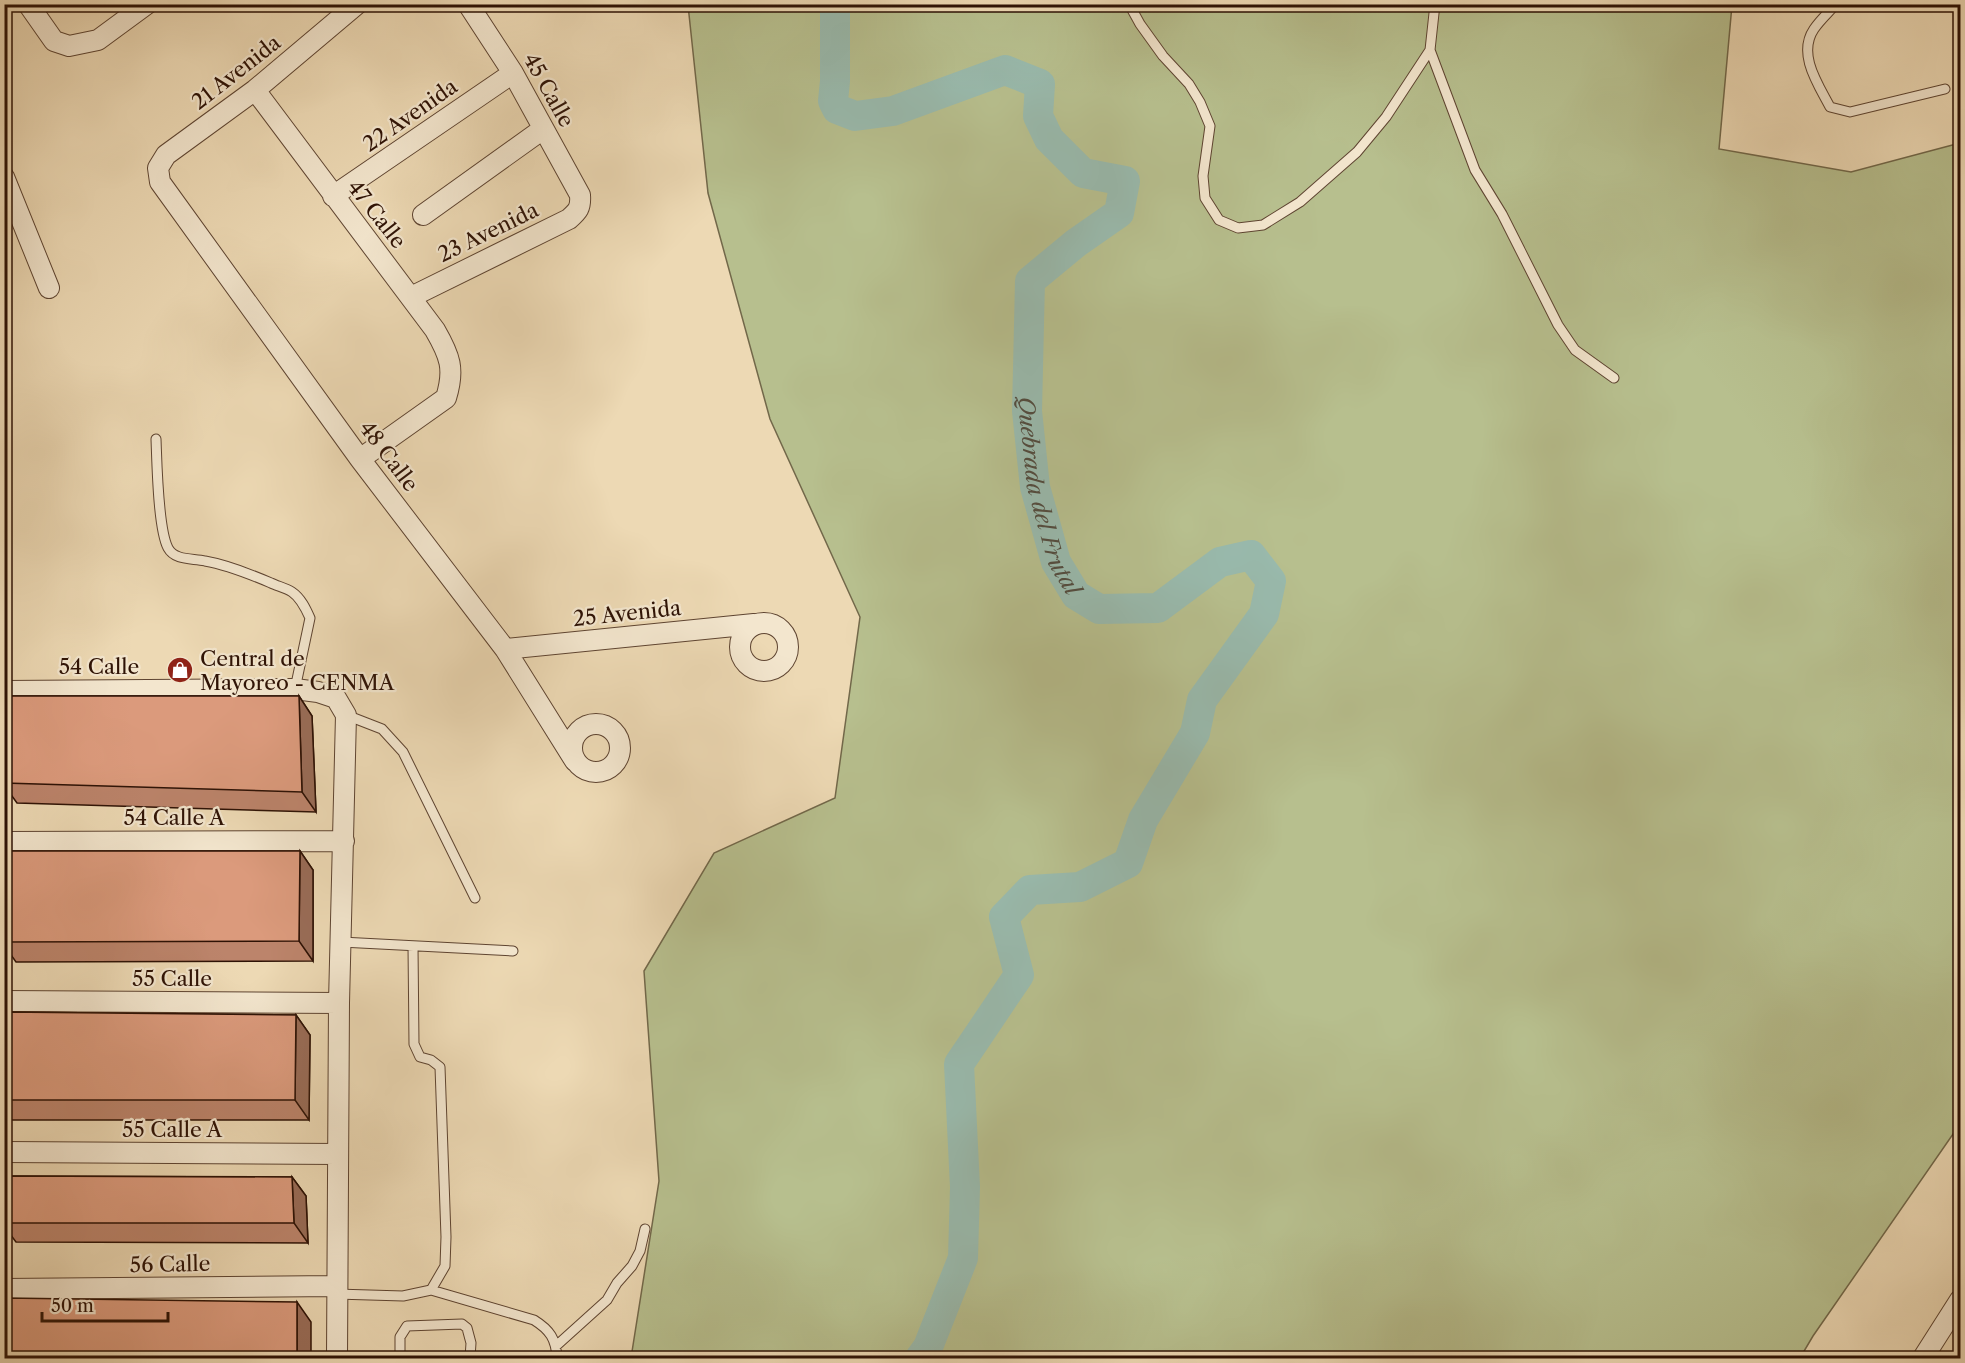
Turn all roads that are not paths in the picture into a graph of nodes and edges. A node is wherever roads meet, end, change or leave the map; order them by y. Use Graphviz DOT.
graph roads {
  1 [pos="28,4"];
  2 [pos="147,4"];
  3 [pos="468,4"];
  4 [pos="1130,4"];
  5 [pos="1435,4"];
  6 [pos="1836,4"];
  7 [pos="352,6"];
  8 [pos="1430,50"];
  9 [pos="513,73"];
  10 [pos="1945,89"];
  11 [pos="255,90"];
  12 [pos="543,129"];
  13 [pos="4,177"];
  14 [pos="160,182"];
  15 [pos="333,196"];
  16 [pos="580,204"];
  17 [pos="423,215"];
  18 [pos="49,288"];
  19 [pos="411,297"];
  20 [pos="1614,378"];
  21 [pos="156,439"];
  22 [pos="360,459"];
  23 [pos="754,624"];
  24 [pos="505,649"];
  25 [pos="295,689"];
  26 [pos="4,691"];
  27 [pos="346,715"];
  28 [pos="575,760"];
  29 [pos="344,840"];
  30 [pos="4,842"];
  31 [pos="475,898"];
  32 [pos="341,942"];
  33 [pos="413,946"];
  34 [pos="513,951"];
  35 [pos="4,1001"];
  36 [pos="339,1003"];
  37 [pos="4,1152"];
  38 [pos="338,1154"];
  39 [pos="645,1228"];
  40 [pos="4,1289"];
  41 [pos="336,1290"];
  42 [pos="431,1290"];
  43 [pos="1960,1300"];
  44 [pos="556,1346"];
  45 [pos="337,1359"];
  46 [pos="400,1359"];
  47 [pos="470,1359"];
  48 [pos="557,1359"];
  49 [pos="1923,1359"];
  1 -- 2 [label="street"];
  3 -- 9 [label="street, 45 Calle"];
  4 -- 8 [label="lane"];
  5 -- 8 [label="lane"];
  6 -- 10 [label="lane"];
  7 -- 11 [label="street, 21 Avenida"];
  8 -- 20 [label="lane"];
  9 -- 12 [label="street, 45 Calle"];
  9 -- 15 [label="street, 22 Avenida"];
  11 -- 14 [label="street, 21 Avenida"];
  11 -- 15 [label="street, 47 Calle"];
  12 -- 16 [label="street, 45 Calle"];
  12 -- 17 [label="street"];
  13 -- 18 [label="street"];
  14 -- 22 [label="street, 48 Calle"];
  15 -- 19 [label="street, 47 Calle"];
  16 -- 19 [label="street, 23 Avenida"];
  19 -- 22 [label="street, 47 Calle"];
  21 -- 25 [label="lane"];
  22 -- 24 [label="street, 48 Calle"];
  23 -- 24 [label="street, 25 Avenida"];
  24 -- 28 [label="street, 48 Calle"];
  25 -- 26 [label="street, 54 Calle"];
  25 -- 27 [label="street, 54 Calle"];
  27 -- 29 [label="street"];
  27 -- 31 [label="lane"];
  29 -- 30 [label="street, 54 Calle A"];
  29 -- 32 [label="street"];
  32 -- 33 [label="lane"];
  32 -- 36 [label="street"];
  33 -- 34 [label="lane"];
  33 -- 42 [label="lane"];
  35 -- 36 [label="street, 55 Calle"];
  36 -- 38 [label="street"];
  37 -- 38 [label="street, 55 Calle A"];
  38 -- 41 [label="street"];
  39 -- 44 [label="lane"];
  40 -- 41 [label="street, 56 Calle"];
  41 -- 42 [label="lane"];
  41 -- 45 [label="street"];
  42 -- 44 [label="lane"];
  43 -- 49 [label="street"];
  44 -- 48 [label="lane"];
  46 -- 47 [label="lane"];
}
